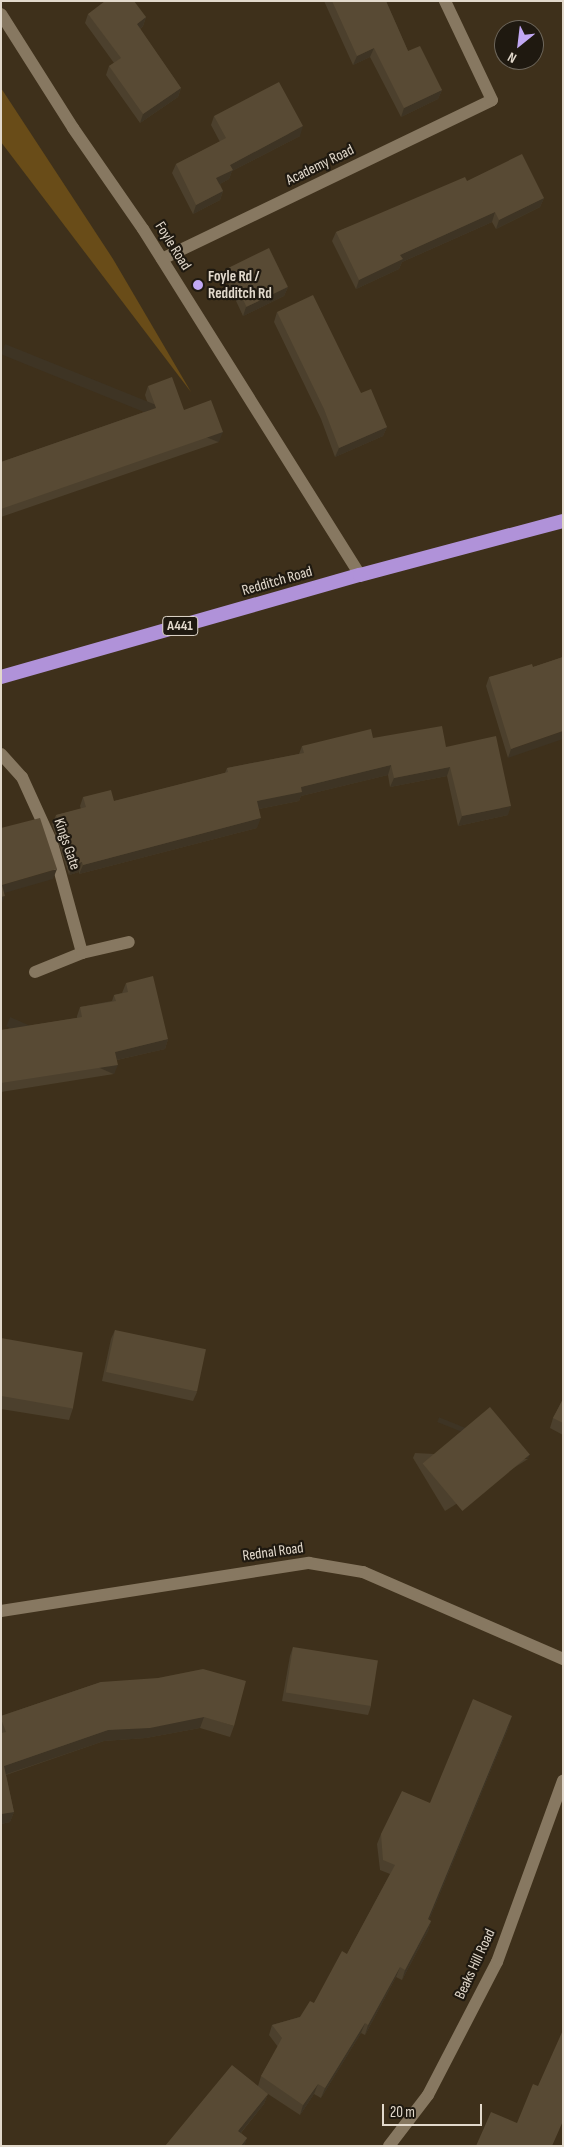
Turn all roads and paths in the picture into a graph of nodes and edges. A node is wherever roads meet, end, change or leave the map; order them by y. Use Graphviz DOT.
graph roads {
  1 [pos="444,1"];
  2 [pos="1,14"];
  3 [pos="162,259"];
  4 [pos="563,521"];
  5 [pos="360,574"];
  6 [pos="1,677"];
  7 [pos="1,754"];
  8 [pos="128,942"];
  9 [pos="82,953"];
  10 [pos="35,972"];
  11 [pos="1,1611"];
  12 [pos="563,1659"];
  13 [pos="563,1781"];
  14 [pos="389,2146"];
  1 -- 3 [label="street, Academy Road"];
  2 -- 3 [label="street, Foyle Road"];
  3 -- 5 [label="street, Foyle Road"];
  4 -- 5 [label="highway, Redditch Road / A441"];
  5 -- 6 [label="highway, Redditch Road / A441"];
  7 -- 9 [label="street, Kings Gate"];
  8 -- 9 [label="street"];
  9 -- 10 [label="street"];
  11 -- 12 [label="street, Rednal Road"];
  13 -- 14 [label="street, Beaks Hill Road"];
}
